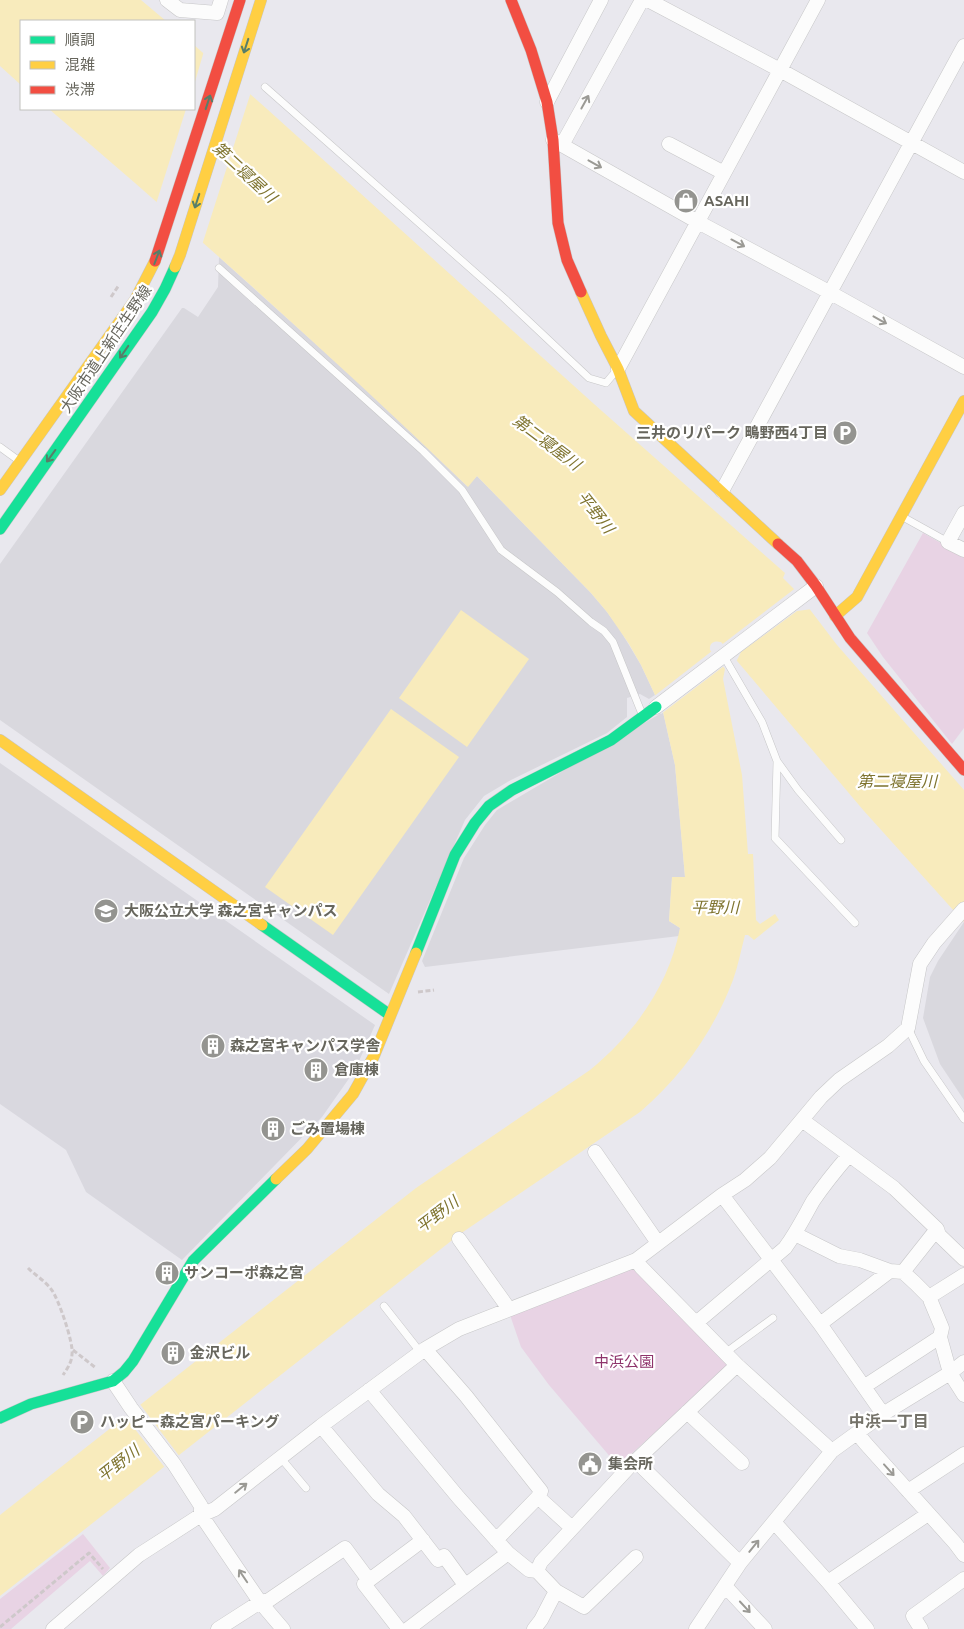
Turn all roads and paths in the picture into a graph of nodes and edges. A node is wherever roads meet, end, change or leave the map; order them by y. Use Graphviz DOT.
graph roads {
  1 [pos="168,0"];
  2 [pos="221,0"];
  3 [pos="240,0"];
  4 [pos="261,0"];
  5 [pos="511,0"];
  6 [pos="601,0"];
  7 [pos="642,0"];
  8 [pos="648,0"];
  9 [pos="818,0"];
  10 [pos="964,46"];
  11 [pos="780,70"];
  12 [pos="265,87"];
  13 [pos="547,102"];
  14 [pos="557,143"];
  15 [pos="912,143"];
  16 [pos="669,144"];
  17 [pos="964,172"];
  18 [pos="724,173"];
  19 [pos="698,222"];
  20 [pos="219,268"];
  21 [pos="124,278"];
  22 [pos="829,292"];
  23 [pos="108,301"];
  24 [pos="964,367"];
  25 [pos="618,369"];
  26 [pos="964,401"];
  27 [pos="0,447"];
  28 [pos="21,461"];
  29 [pos="38,474"];
  30 [pos="0,490"];
  31 [pos="722,491"];
  32 [pos="964,513"];
  33 [pos="901,516"];
  34 [pos="0,528"];
  35 [pos="948,542"];
  36 [pos="964,550"];
  37 [pos="816,586"];
  38 [pos="835,616"];
  39 [pos="722,656"];
  40 [pos="656,707"];
  41 [pos="643,717"];
  42 [pos="0,740"];
  43 [pos="777,761"];
  44 [pos="964,770"];
  45 [pos="841,840"];
  46 [pos="960,913"];
  47 [pos="854,923"];
  48 [pos="390,1015"];
  49 [pos="908,1028"];
  50 [pos="802,1120"];
  51 [pos="964,1120"];
  52 [pos="596,1152"];
  53 [pos="849,1155"];
  54 [pos="722,1195"];
  55 [pos="936,1229"];
  56 [pos="795,1234"];
  57 [pos="459,1239"];
  58 [pos="658,1243"];
  59 [pos="964,1259"];
  60 [pos="636,1260"];
  61 [pos="770,1260"];
  62 [pos="28,1268"];
  63 [pos="896,1271"];
  64 [pos="964,1275"];
  65 [pos="929,1298"];
  66 [pos="384,1306"];
  67 [pos="509,1309"];
  68 [pos="773,1318"];
  69 [pos="696,1323"];
  70 [pos="820,1324"];
  71 [pos="940,1337"];
  72 [pos="73,1350"];
  73 [pos="423,1351"];
  74 [pos="725,1353"];
  75 [pos="964,1362"];
  76 [pos="737,1365"];
  77 [pos="96,1368"];
  78 [pos="950,1373"];
  79 [pos="61,1378"];
  80 [pos="113,1381"];
  81 [pos="865,1386"];
  82 [pos="369,1390"];
  83 [pos="964,1395"];
  84 [pos="687,1412"];
  85 [pos="883,1414"];
  86 [pos="0,1418"];
  87 [pos="321,1426"];
  88 [pos="857,1433"];
  89 [pos="832,1451"];
  90 [pos="964,1454"];
  91 [pos="280,1457"];
  92 [pos="636,1461"];
  93 [pos="742,1463"];
  94 [pos="306,1488"];
  95 [pos="908,1491"];
  96 [pos="538,1497"];
  97 [pos="928,1514"];
  98 [pos="201,1515"];
  99 [pos="774,1522"];
  100 [pos="572,1528"];
  101 [pos="423,1540"];
  102 [pos="496,1540"];
  103 [pos="960,1541"];
  104 [pos="508,1553"];
  105 [pos="964,1555"];
  106 [pos="636,1557"];
  107 [pos="740,1563"];
  108 [pos="537,1571"];
  109 [pos="111,1578"];
  110 [pos="368,1579"];
  111 [pos="964,1579"];
  112 [pos="828,1582"];
  113 [pos="465,1585"];
  114 [pos="725,1586"];
  115 [pos="556,1591"];
  116 [pos="260,1602"];
  117 [pos="0,1627"];
  118 [pos="53,1629"];
  119 [pos="218,1629"];
  120 [pos="283,1629"];
  121 [pos="399,1629"];
  122 [pos="408,1629"];
  123 [pos="534,1629"];
  124 [pos="696,1629"];
  125 [pos="765,1629"];
  126 [pos="867,1629"];
  127 [pos="922,1629"];
  1 -- 2 [label="street"];
  28 -- 3 [label="street, 大阪市道上新庄生野線, one-way"];
  4 -- 29 [label="street, 大阪市道上新庄生野線, one-way"];
  5 -- 13 [label="street"];
  6 -- 13 [label="street"];
  14 -- 7 [label="street, one-way"];
  8 -- 11 [label="street"];
  9 -- 11 [label="street"];
  10 -- 15 [label="street"];
  11 -- 15 [label="street"];
  11 -- 18 [label="street"];
  12 -- 25 [label="lane"];
  13 -- 14 [label="street"];
  14 -- 19 [label="street, one-way"];
  14 -- 25 [label="street"];
  15 -- 17 [label="street"];
  15 -- 22 [label="street"];
  16 -- 18 [label="street"];
  18 -- 19 [label="street"];
  19 -- 22 [label="street, one-way"];
  19 -- 25 [label="street"];
  20 -- 41 [label="lane"];
  21 -- 23 [label="path"];
  22 -- 24 [label="street, one-way"];
  22 -- 31 [label="street"];
  25 -- 31 [label="street"];
  26 -- 33 [label="street"];
  27 -- 28 [label="lane"];
  28 -- 29 [label="street"];
  28 -- 30 [label="street, 大阪市道上新庄生野線"];
  29 -- 34 [label="street, 大阪市道上新庄生野線"];
  31 -- 37 [label="street"];
  32 -- 35 [label="street"];
  33 -- 35 [label="lane"];
  33 -- 38 [label="street"];
  35 -- 36 [label="street"];
  37 -- 38 [label="street"];
  37 -- 39 [label="street"];
  38 -- 44 [label="street"];
  39 -- 40 [label="street"];
  39 -- 43 [label="lane"];
  40 -- 41 [label="street"];
  41 -- 48 [label="street"];
  42 -- 48 [label="street"];
  43 -- 45 [label="lane"];
  43 -- 47 [label="lane"];
  46 -- 49 [label="street"];
  48 -- 80 [label="street"];
  49 -- 50 [label="street"];
  49 -- 51 [label="lane"];
  50 -- 53 [label="street"];
  50 -- 54 [label="street"];
  52 -- 58 [label="street"];
  53 -- 55 [label="street"];
  53 -- 56 [label="street"];
  54 -- 58 [label="street"];
  54 -- 61 [label="street"];
  55 -- 59 [label="street"];
  55 -- 63 [label="street"];
  56 -- 61 [label="street"];
  56 -- 63 [label="street"];
  57 -- 67 [label="street"];
  58 -- 60 [label="street"];
  60 -- 67 [label="street"];
  60 -- 69 [label="street"];
  61 -- 69 [label="street"];
  61 -- 70 [label="street"];
  62 -- 72 [label="path"];
  63 -- 65 [label="street"];
  63 -- 70 [label="street"];
  64 -- 65 [label="street"];
  65 -- 71 [label="street"];
  66 -- 73 [label="lane"];
  67 -- 73 [label="street"];
  68 -- 74 [label="lane"];
  69 -- 74 [label="street"];
  70 -- 81 [label="street"];
  71 -- 78 [label="street"];
  71 -- 81 [label="street"];
  72 -- 77 [label="path"];
  72 -- 79 [label="path"];
  73 -- 82 [label="street"];
  73 -- 96 [label="street"];
  74 -- 76 [label="street"];
  75 -- 78 [label="street"];
  76 -- 84 [label="street"];
  76 -- 89 [label="street"];
  78 -- 83 [label="street"];
  78 -- 85 [label="street"];
  80 -- 86 [label="street"];
  80 -- 98 [label="street"];
  81 -- 85 [label="street"];
  82 -- 87 [label="street"];
  82 -- 102 [label="street"];
  84 -- 92 [label="street"];
  84 -- 93 [label="street"];
  85 -- 88 [label="street"];
  87 -- 91 [label="street"];
  87 -- 101 [label="street"];
  88 -- 89 [label="street"];
  88 -- 95 [label="street, one-way"];
  89 -- 99 [label="street"];
  90 -- 95 [label="street"];
  91 -- 94 [label="lane"];
  98 -- 91 [label="street, one-way"];
  92 -- 100 [label="street"];
  92 -- 107 [label="street"];
  95 -- 97 [label="street"];
  96 -- 100 [label="street"];
  96 -- 102 [label="street"];
  97 -- 103 [label="street"];
  97 -- 112 [label="street"];
  98 -- 109 [label="street"];
  116 -- 98 [label="street, one-way"];
  107 -- 99 [label="street, one-way"];
  99 -- 112 [label="street"];
  100 -- 108 [label="street"];
  101 -- 110 [label="street"];
  101 -- 113 [label="street"];
  102 -- 104 [label="street"];
  103 -- 105 [label="street"];
  104 -- 108 [label="street"];
  104 -- 113 [label="street"];
  106 -- 115 [label="street"];
  107 -- 114 [label="street"];
  108 -- 115 [label="street"];
  109 -- 117 [label="path"];
  109 -- 118 [label="street"];
  110 -- 116 [label="street"];
  110 -- 121 [label="street"];
  111 -- 127 [label="street"];
  112 -- 126 [label="street"];
  113 -- 122 [label="street"];
  114 -- 124 [label="street"];
  114 -- 125 [label="street, one-way"];
  115 -- 123 [label="street"];
  116 -- 119 [label="street"];
  116 -- 120 [label="street"];
}
